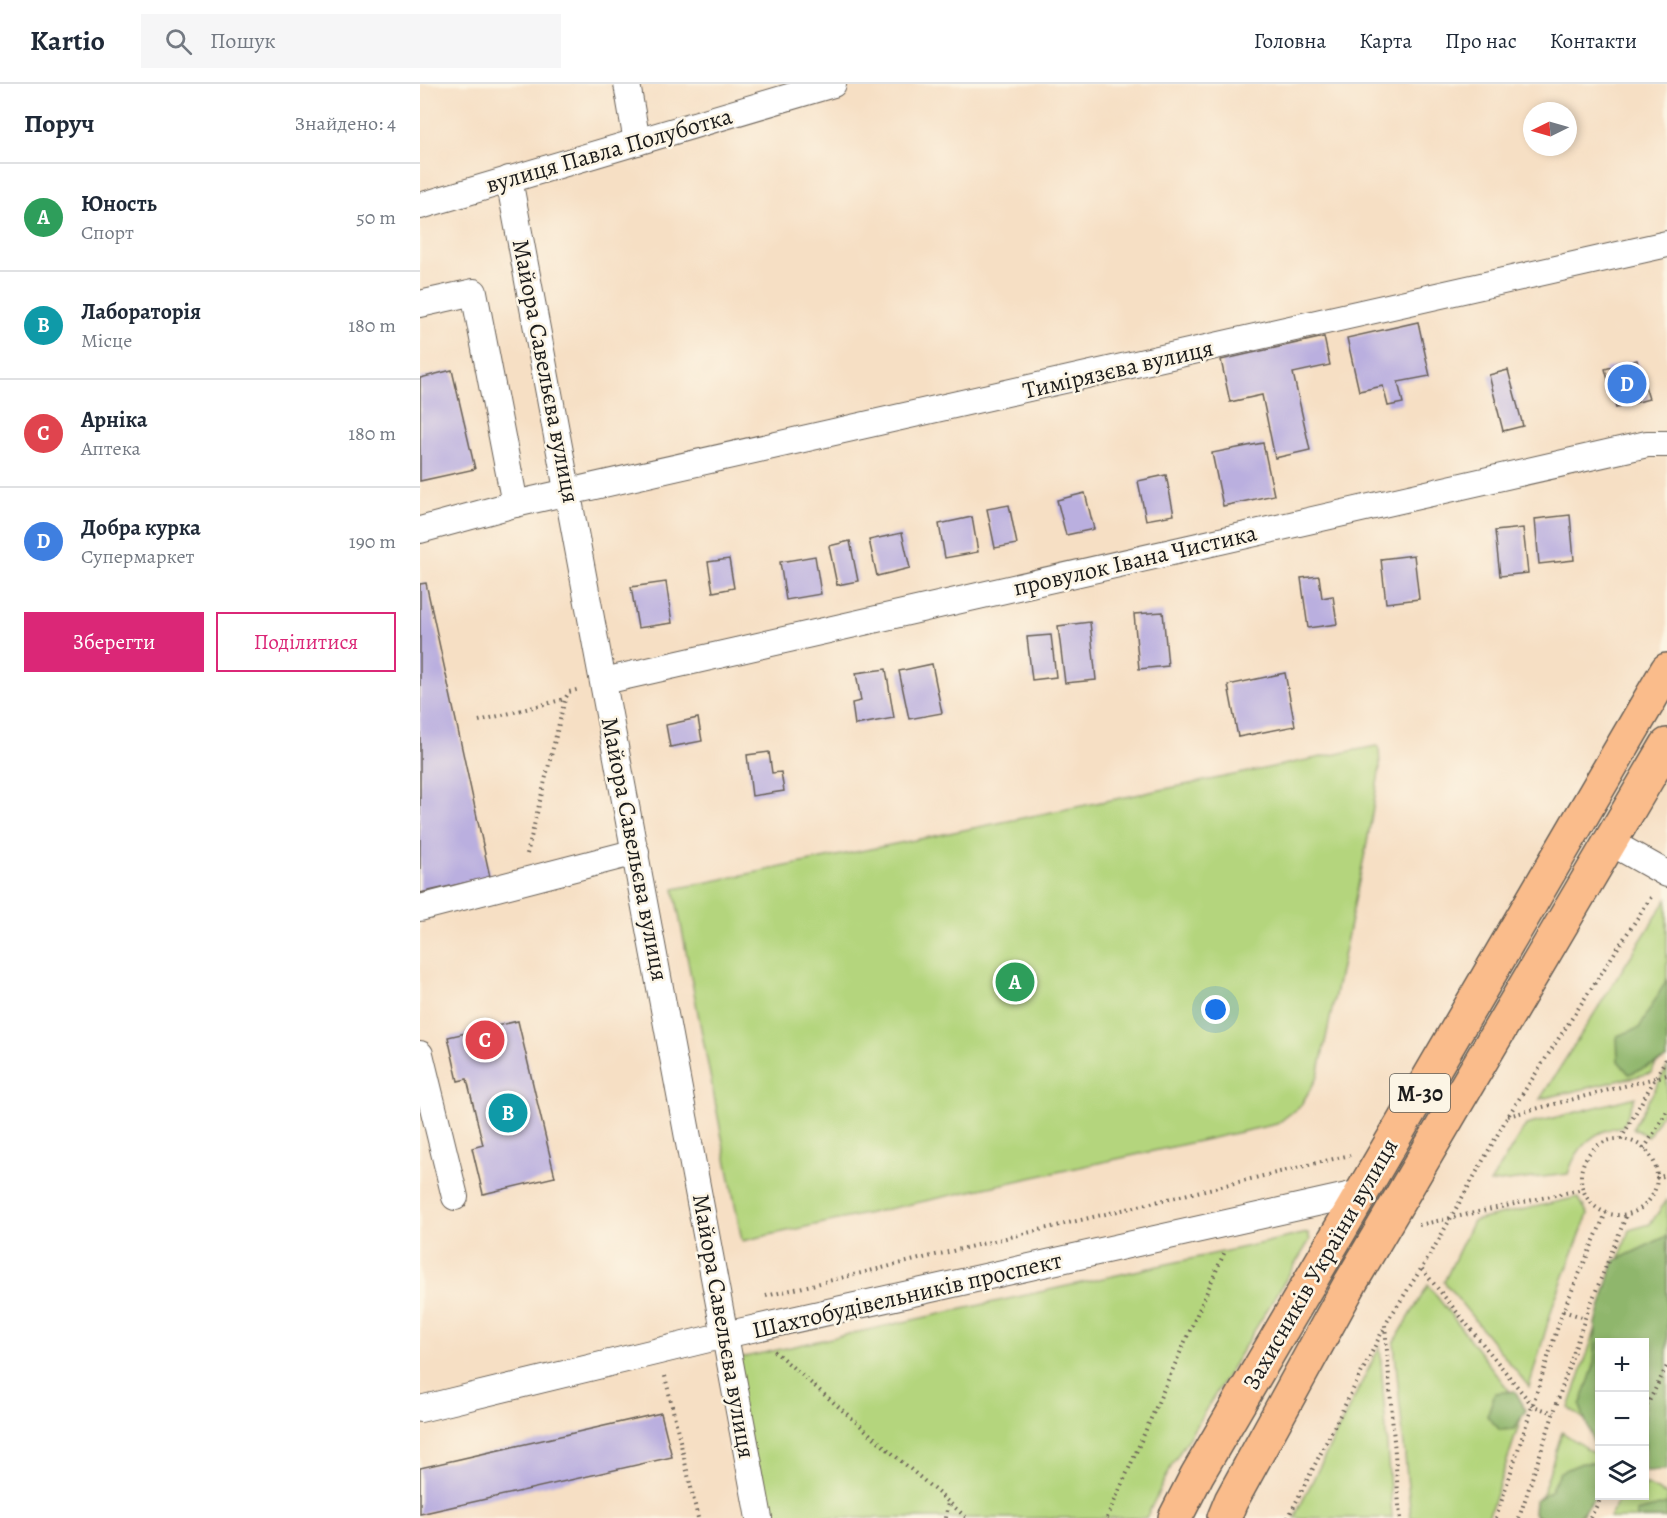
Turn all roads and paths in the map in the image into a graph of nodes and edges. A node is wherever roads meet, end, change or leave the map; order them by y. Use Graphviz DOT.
graph roads {
  1 [pos="627,84"];
  2 [pos="833,84"];
  3 [pos="637,142"];
  4 [pos="509,180"];
  5 [pos="420,206"];
  6 [pos="1667,244"];
  7 [pos="420,304"];
  8 [pos="1667,444"];
  9 [pos="569,494"];
  10 [pos="515,504"];
  11 [pos="420,530"];
  12 [pos="1667,670"];
  13 [pos="604,681"];
  14 [pos="565,699"];
  15 [pos="479,721"];
  16 [pos="1667,745"];
  17 [pos="1610,842"];
  18 [pos="636,852"];
  19 [pos="1667,874"];
  20 [pos="520,884"];
  21 [pos="420,908"];
  22 [pos="420,1054"];
  23 [pos="1667,1057"];
  24 [pos="1667,1075"];
  25 [pos="1655,1079"];
  26 [pos="1667,1111"];
  27 [pos="1508,1116"];
  28 [pos="1621,1139"];
  29 [pos="1644,1149"];
  30 [pos="1360,1152"];
  31 [pos="1667,1175"];
  32 [pos="1656,1178"];
  33 [pos="1583,1189"];
  34 [pos="1361,1193"];
  35 [pos="455,1197"];
  36 [pos="1606,1213"];
  37 [pos="1627,1214"];
  38 [pos="1451,1218"];
  39 [pos="1379,1234"];
  40 [pos="1225,1250"];
  41 [pos="1422,1269"];
  42 [pos="721,1307"];
  43 [pos="1563,1311"];
  44 [pos="1586,1318"];
  45 [pos="1385,1325"];
  46 [pos="725,1335"];
  47 [pos="774,1351"];
  48 [pos="1667,1366"];
  49 [pos="665,1376"];
  50 [pos="1649,1401"];
  51 [pos="1533,1406"];
  52 [pos="420,1409"];
  53 [pos="1554,1413"];
  54 [pos="1600,1500"];
  55 [pos="948,1501"];
  56 [pos="698,1518"];
  57 [pos="759,1518"];
  58 [pos="946,1518"];
  59 [pos="967,1518"];
  60 [pos="1107,1518"];
  61 [pos="1175,1518"];
  62 [pos="1224,1518"];
  63 [pos="1288,1518"];
  64 [pos="1400,1518"];
  65 [pos="1496,1518"];
  66 [pos="1519,1518"];
  67 [pos="1590,1518"];
  1 -- 3 [label="street"];
  2 -- 3 [label="street, вулиця Павла Полуботка"];
  3 -- 4 [label="street, вулиця Павла Полуботка"];
  4 -- 5 [label="street, вулиця Павла Полуботка"];
  4 -- 9 [label="street, Майора Савельєва вулиця"];
  6 -- 9 [label="street, Тимірязєва вулиця"];
  7 -- 10 [label="street"];
  8 -- 13 [label="street, провулок Івана Чистика"];
  9 -- 10 [label="street, Тимірязєва вулиця"];
  9 -- 13 [label="street, Майора Савельєва вулиця"];
  10 -- 11 [label="street, Тимірязєва вулиця"];
  12 -- 34 [label="highway, Захисників України вулиця / М-30"];
  13 -- 14 [label="path"];
  13 -- 18 [label="street, Майора Савельєва вулиця"];
  14 -- 15 [label="path"];
  14 -- 20 [label="path"];
  16 -- 17 [label="highway, Захисників України вулиця / М-30"];
  17 -- 19 [label="street"];
  17 -- 39 [label="highway, Захисників України вулиця / М-30"];
  18 -- 20 [label="street"];
  18 -- 42 [label="street, Майора Савельєва вулиця"];
  19 -- 27 [label="path"];
  20 -- 21 [label="street"];
  22 -- 35 [label="street"];
  23 -- 25 [label="path"];
  24 -- 25 [label="path"];
  25 -- 27 [label="path"];
  25 -- 28 [label="path"];
  26 -- 29 [label="path"];
  27 -- 38 [label="path"];
  28 -- 29 [label="path"];
  28 -- 33 [label="path"];
  29 -- 32 [label="path"];
  30 -- 42 [label="path"];
  31 -- 32 [label="path"];
  32 -- 37 [label="path"];
  33 -- 36 [label="path"];
  33 -- 38 [label="path"];
  34 -- 46 [label="street, Шахтобудівельників проспект"];
  34 -- 61 [label="highway, Захисників України вулиця / М-30"];
  36 -- 37 [label="path"];
  36 -- 43 [label="path"];
  37 -- 44 [label="path"];
  38 -- 39 [label="path"];
  38 -- 41 [label="path"];
  39 -- 62 [label="highway, Захисників України вулиця / М-30"];
  40 -- 60 [label="path"];
  41 -- 45 [label="path"];
  41 -- 51 [label="path"];
  42 -- 46 [label="street, Майора Савельєва вулиця"];
  43 -- 44 [label="path"];
  43 -- 51 [label="path"];
  44 -- 53 [label="path"];
  45 -- 63 [label="path"];
  45 -- 64 [label="path"];
  46 -- 52 [label="street, Шахтобудівельників проспект"];
  46 -- 57 [label="street, Майора Савельєва вулиця"];
  47 -- 55 [label="path"];
  48 -- 50 [label="path"];
  49 -- 56 [label="path"];
  51 -- 53 [label="path"];
  51 -- 65 [label="path"];
  53 -- 66 [label="path"];
  54 -- 67 [label="path"];
  55 -- 58 [label="path"];
  55 -- 59 [label="path"];
}
